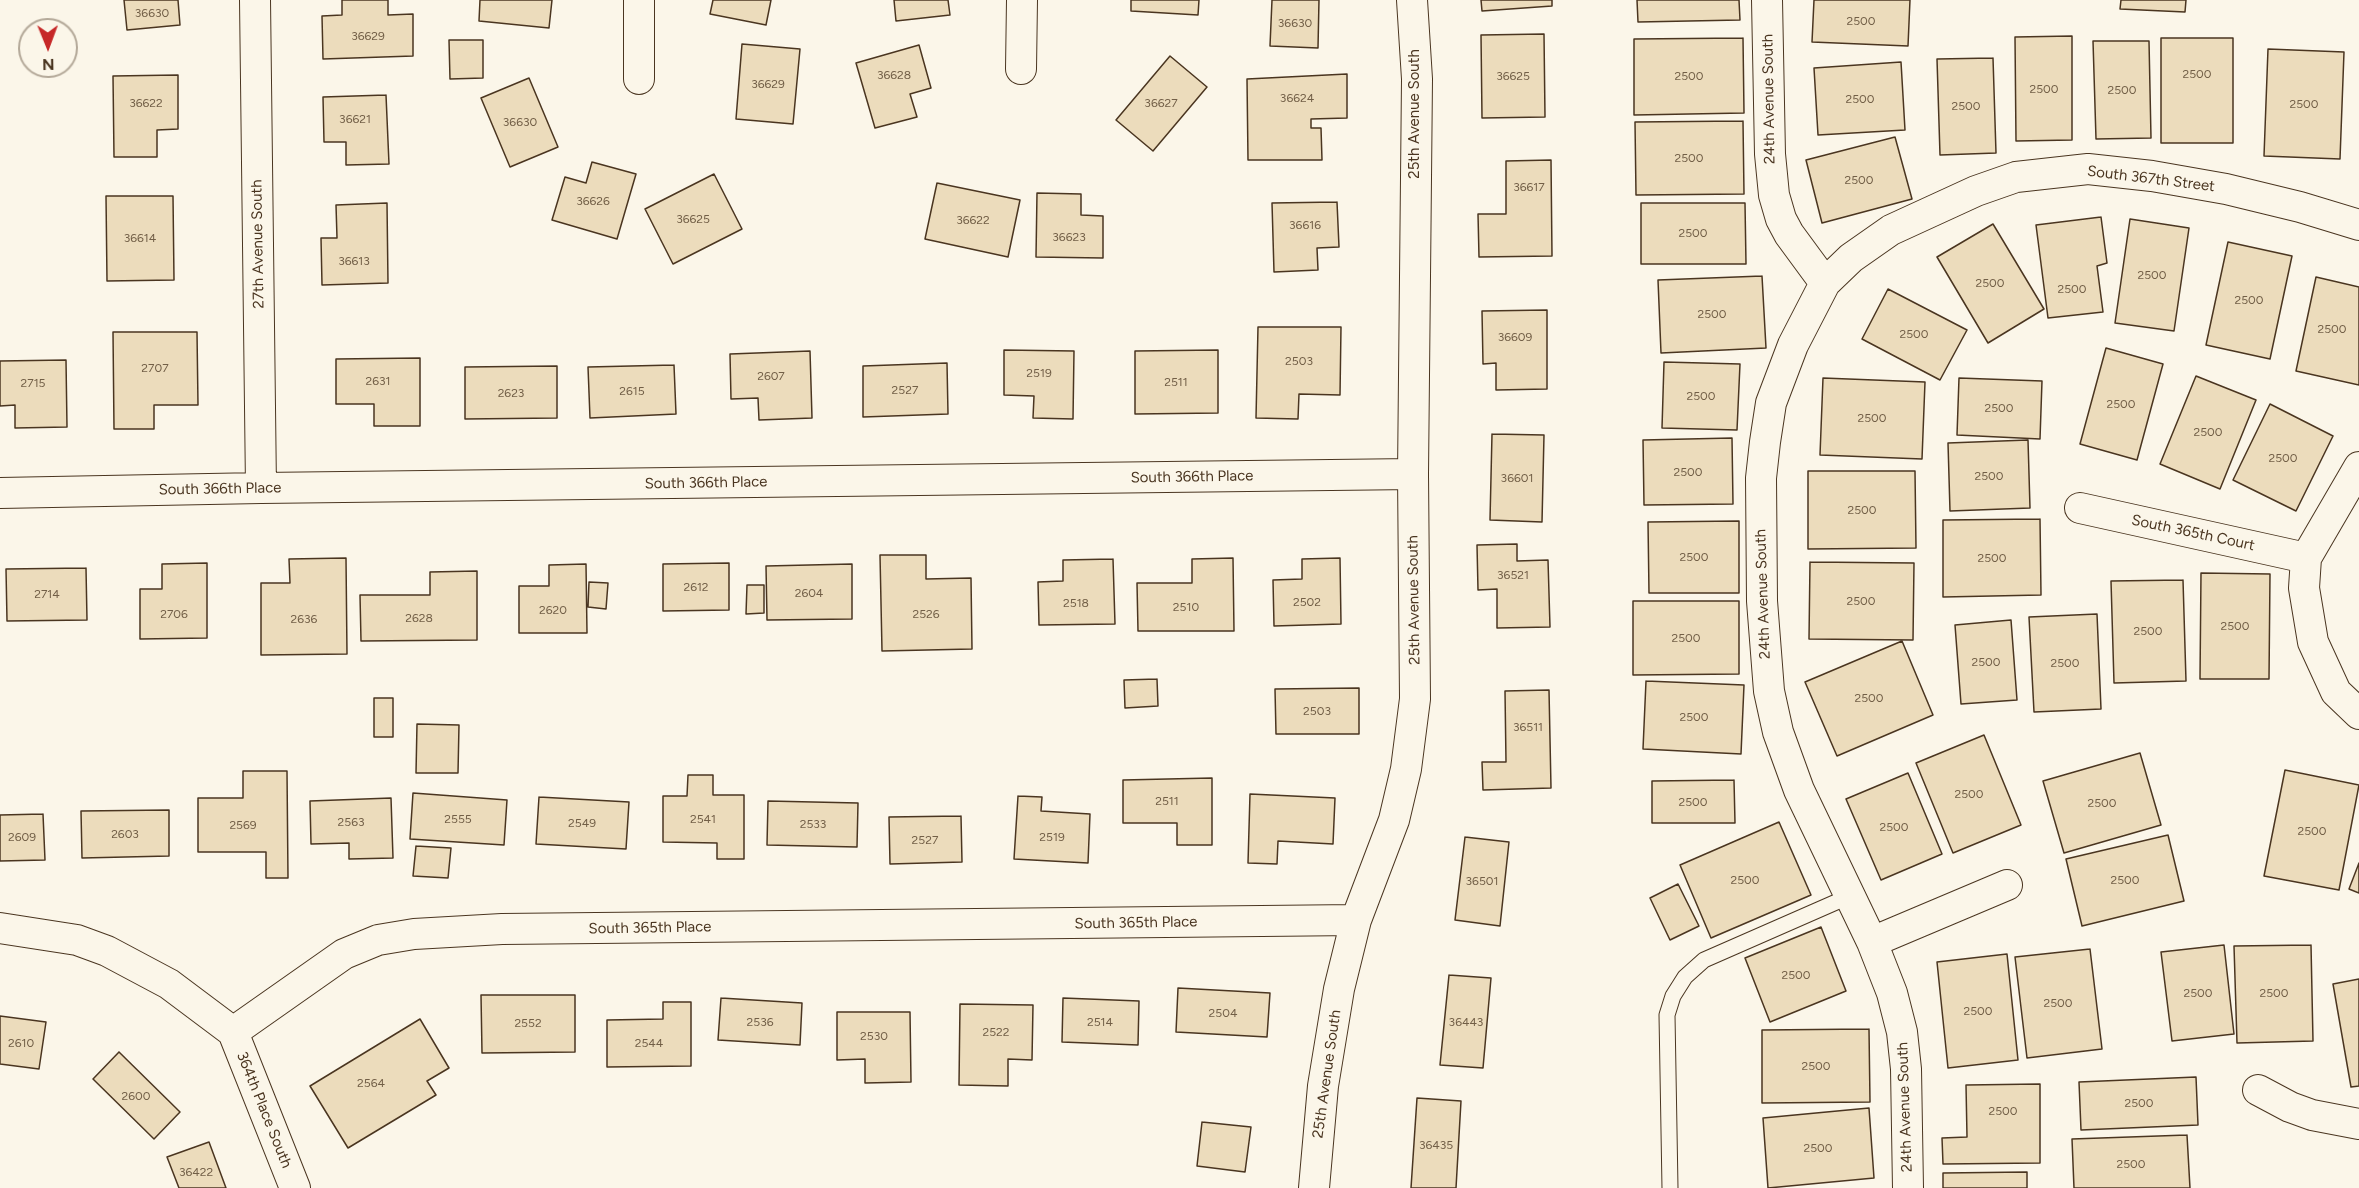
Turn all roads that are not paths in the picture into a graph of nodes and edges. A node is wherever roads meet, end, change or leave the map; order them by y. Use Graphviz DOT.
graph roads {
  1 [pos="255,0"];
  2 [pos="639,0"];
  3 [pos="1022,0"];
  4 [pos="1412,0"];
  5 [pos="1767,0"];
  6 [pos="1021,69"];
  7 [pos="639,79"];
  8 [pos="2359,225"];
  9 [pos="1825,283"];
  10 [pos="2359,467"];
  11 [pos="1413,474"];
  12 [pos="261,488"];
  13 [pos="0,493"];
  14 [pos="2080,508"];
  15 [pos="2306,558"];
  16 [pos="2359,714"];
  17 [pos="2007,885"];
  18 [pos="1850,896"];
  19 [pos="1356,920"];
  20 [pos="0,927"];
  21 [pos="1872,942"];
  22 [pos="233,1032"];
  23 [pos="2258,1090"];
  24 [pos="2359,1124"];
  25 [pos="295,1188"];
  26 [pos="1314,1188"];
  27 [pos="1670,1188"];
  28 [pos="1908,1188"];
  1 -- 12 [label="street, 27th Avenue South"];
  2 -- 7 [label="street"];
  3 -- 6 [label="street"];
  4 -- 11 [label="street, 25th Avenue South"];
  5 -- 9 [label="street, 24th Avenue South"];
  8 -- 9 [label="street, South 367th Street"];
  9 -- 18 [label="street, 24th Avenue South"];
  10 -- 15 [label="street"];
  11 -- 12 [label="street, South 366th Place"];
  11 -- 19 [label="street, 25th Avenue South"];
  12 -- 13 [label="street, South 366th Place"];
  14 -- 15 [label="street, South 365th Court"];
  15 -- 16 [label="street"];
  17 -- 21 [label="street"];
  18 -- 21 [label="street, 24th Avenue South"];
  18 -- 27 [label="lane"];
  19 -- 22 [label="street, South 365th Place"];
  19 -- 26 [label="street, 25th Avenue South"];
  20 -- 22 [label="street"];
  21 -- 28 [label="street, 24th Avenue South"];
  22 -- 25 [label="street, 364th Place South"];
  23 -- 24 [label="street"];
}
